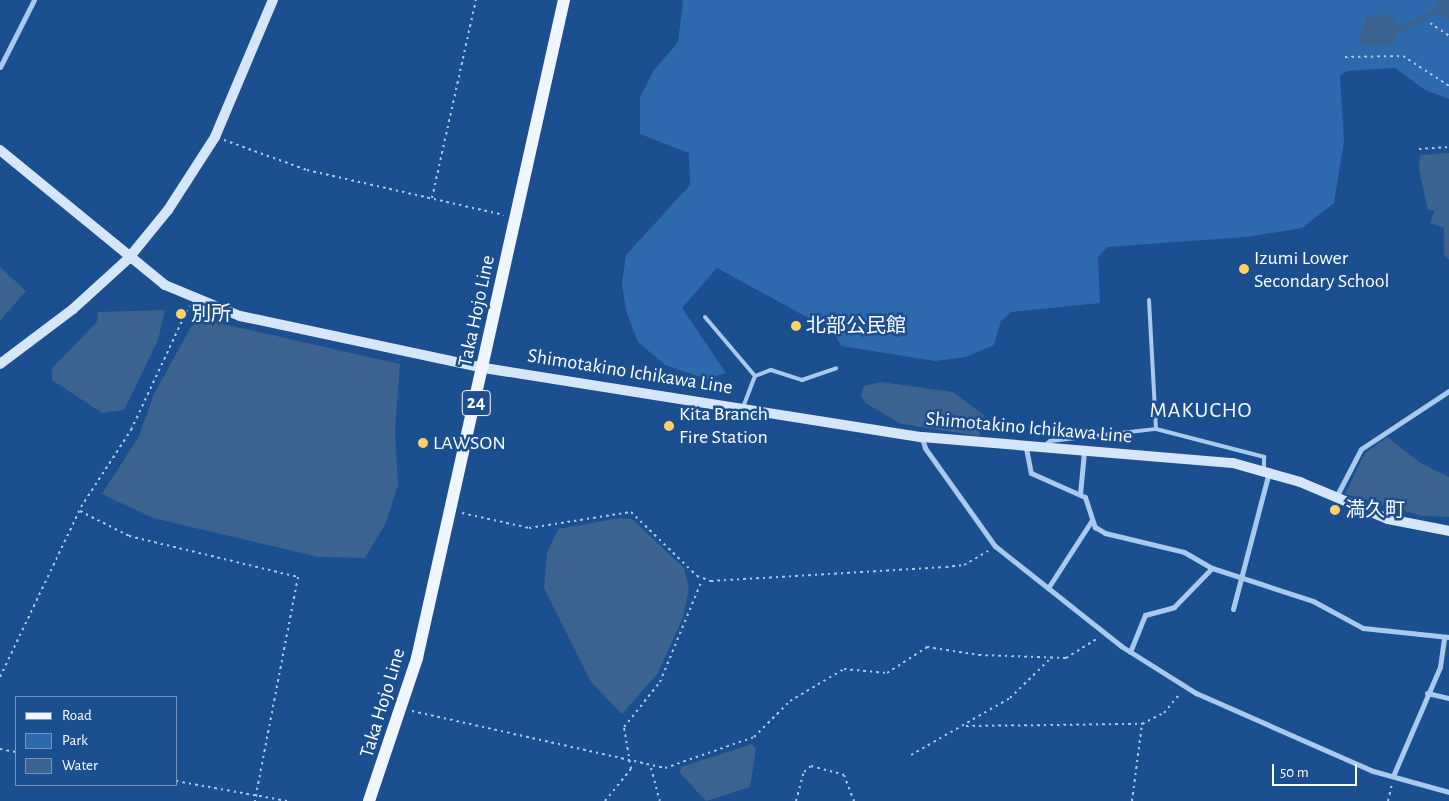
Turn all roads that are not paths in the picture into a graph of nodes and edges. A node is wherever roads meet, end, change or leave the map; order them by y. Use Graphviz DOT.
graph roads {
  1 [pos="34,0"];
  2 [pos="273,0"];
  3 [pos="564,0"];
  4 [pos="0,67"];
  5 [pos="0,150"];
  6 [pos="128,259"];
  7 [pos="1149,300"];
  8 [pos="705,317"];
  9 [pos="0,364"];
  10 [pos="484,368"];
  11 [pos="836,368"];
  12 [pos="755,376"];
  13 [pos="1449,392"];
  14 [pos="743,408"];
  15 [pos="1156,429"];
  16 [pos="922,437"];
  17 [pos="1026,448"];
  18 [pos="1041,449"];
  19 [pos="1084,452"];
  20 [pos="1267,471"];
  21 [pos="1080,494"];
  22 [pos="1335,499"];
  23 [pos="1092,520"];
  24 [pos="1449,531"];
  25 [pos="1212,568"];
  26 [pos="1242,578"];
  27 [pos="1048,588"];
  28 [pos="1233,609"];
  29 [pos="1447,637"];
  30 [pos="1130,652"];
  31 [pos="1428,694"];
  32 [pos="1449,698"];
  33 [pos="1393,776"];
  34 [pos="1449,792"];
  35 [pos="369,801"];
  1 -- 4 [label="street"];
  2 -- 6 [label="main road"];
  3 -- 10 [label="main road, Taka Hojo Line / 24"];
  5 -- 6 [label="main road, Shimotakino Ichikawa Line"];
  6 -- 9 [label="main road"];
  6 -- 10 [label="main road, Shimotakino Ichikawa Line"];
  7 -- 15 [label="lane"];
  8 -- 12 [label="lane"];
  10 -- 14 [label="main road, Shimotakino Ichikawa Line"];
  10 -- 35 [label="main road, Taka Hojo Line / 24"];
  11 -- 12 [label="lane"];
  12 -- 14 [label="lane"];
  13 -- 22 [label="street"];
  14 -- 16 [label="main road, Shimotakino Ichikawa Line"];
  15 -- 18 [label="lane"];
  15 -- 20 [label="lane"];
  16 -- 17 [label="main road, Shimotakino Ichikawa Line"];
  16 -- 27 [label="street"];
  17 -- 18 [label="main road, Shimotakino Ichikawa Line"];
  17 -- 21 [label="street"];
  18 -- 19 [label="main road, Shimotakino Ichikawa Line"];
  19 -- 20 [label="main road, Shimotakino Ichikawa Line"];
  19 -- 21 [label="street"];
  20 -- 22 [label="main road, Shimotakino Ichikawa Line"];
  20 -- 26 [label="street"];
  21 -- 23 [label="street"];
  22 -- 24 [label="main road, Shimotakino Ichikawa Line"];
  23 -- 25 [label="street"];
  23 -- 27 [label="street"];
  25 -- 26 [label="street"];
  25 -- 30 [label="street"];
  26 -- 28 [label="street"];
  26 -- 29 [label="street"];
  27 -- 30 [label="street"];
  29 -- 31 [label="street"];
  30 -- 33 [label="street"];
  31 -- 32 [label="street"];
  31 -- 33 [label="street"];
  33 -- 34 [label="street"];
}
